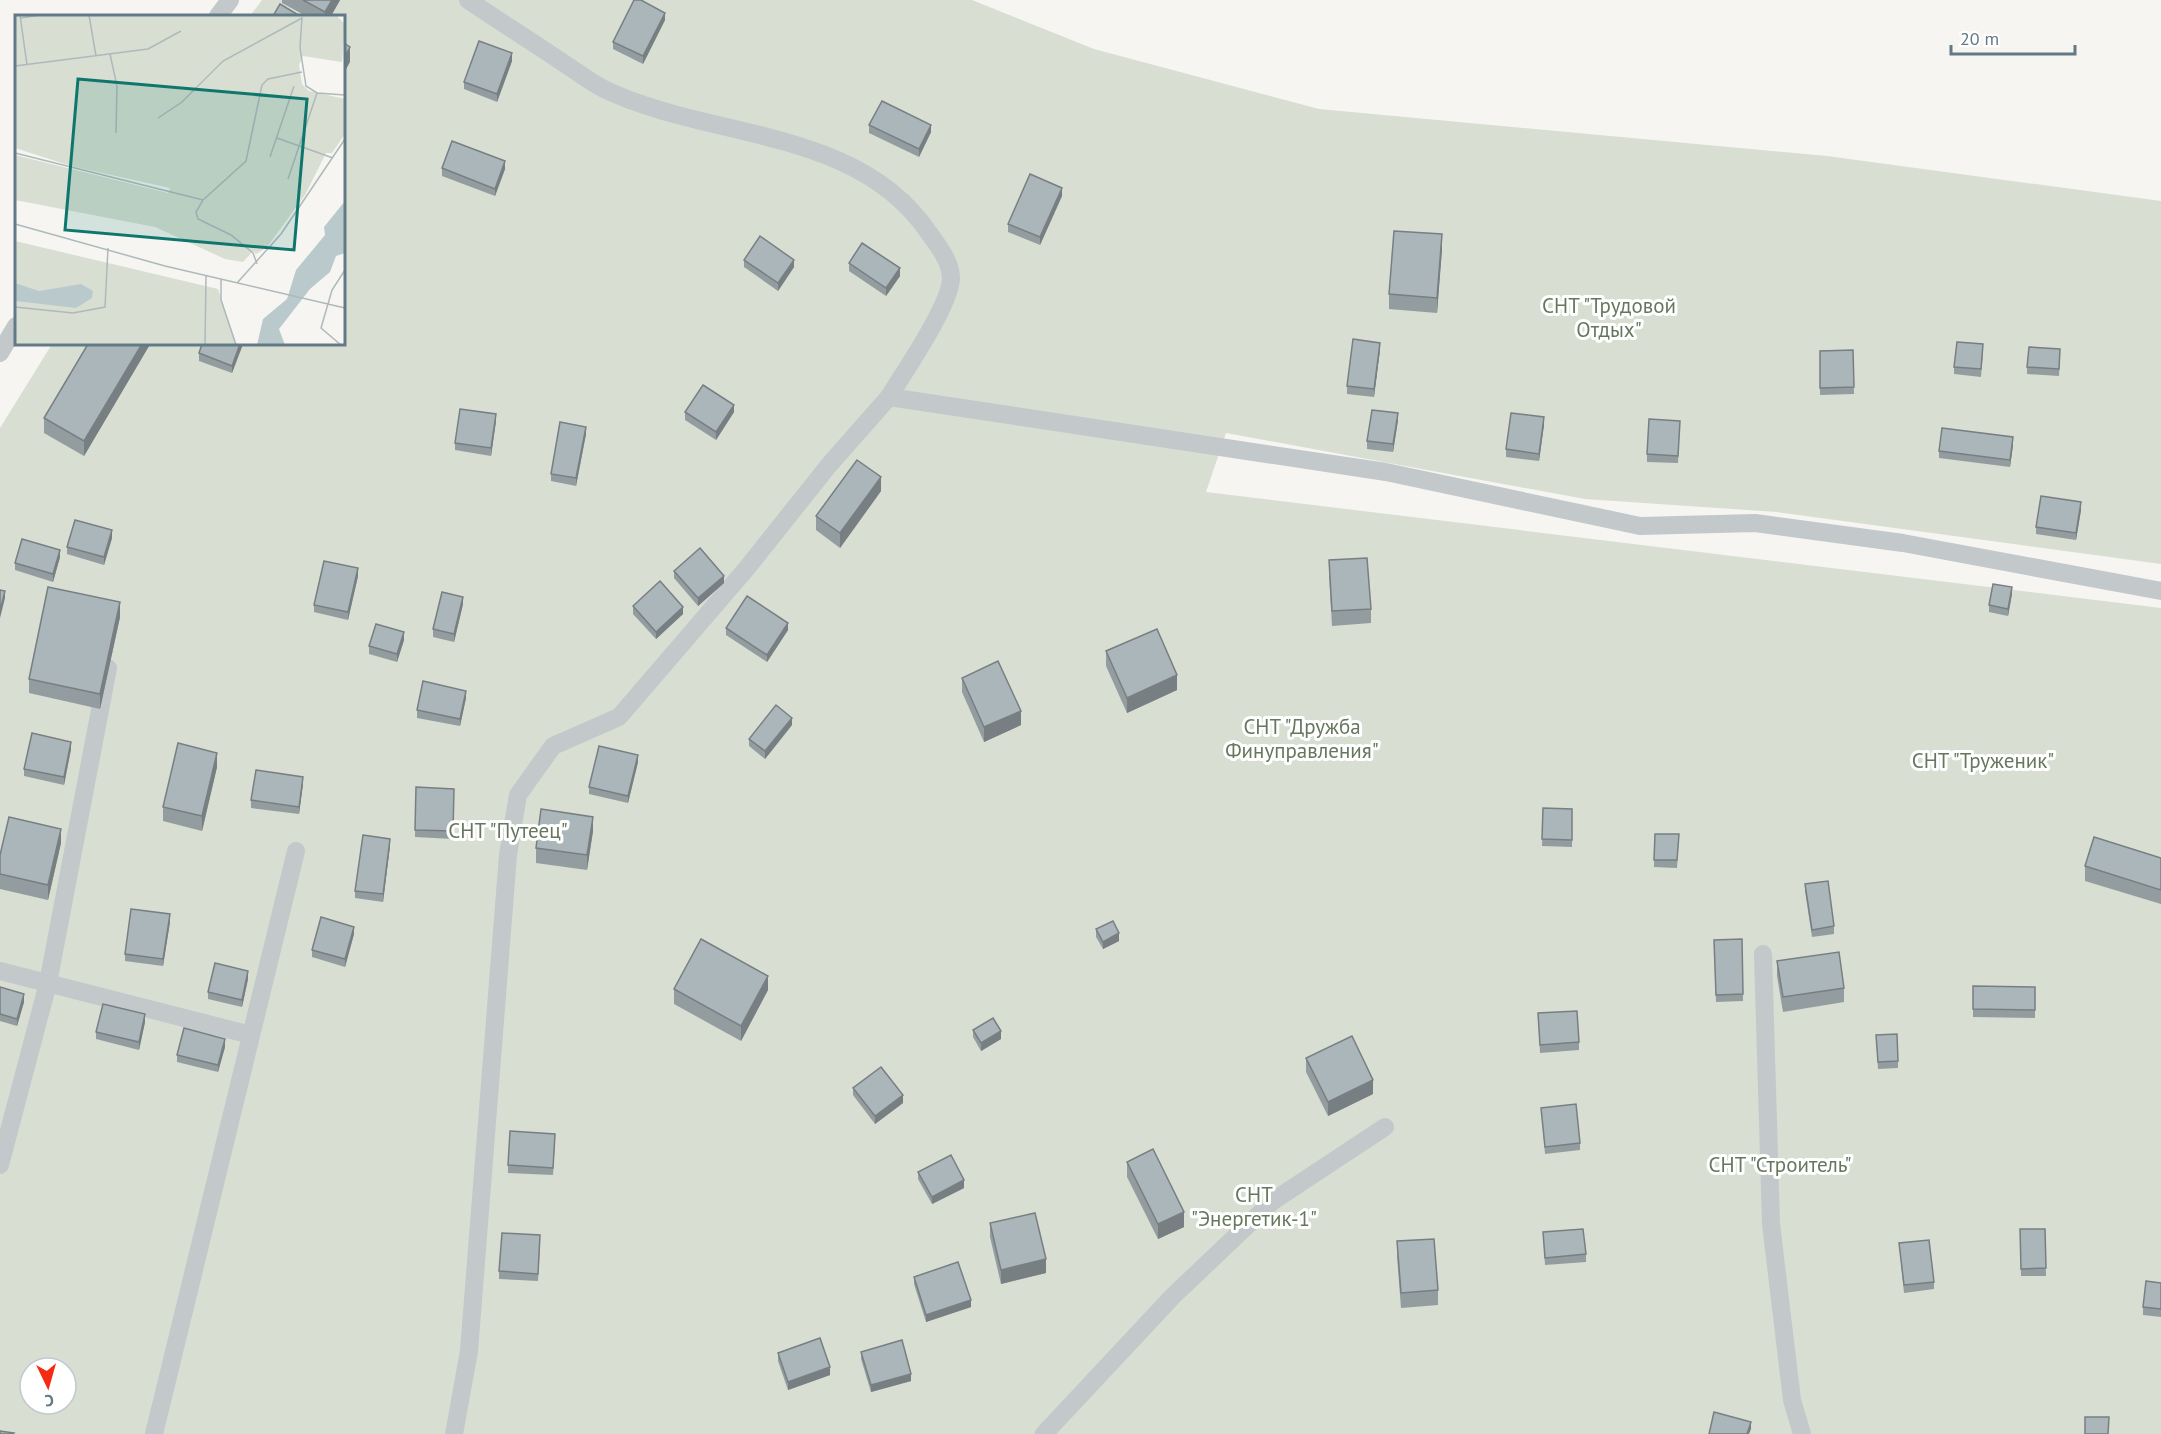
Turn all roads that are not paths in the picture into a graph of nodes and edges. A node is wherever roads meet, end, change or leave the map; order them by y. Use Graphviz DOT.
graph roads {
  1 [pos="230,0"];
  2 [pos="468,0"];
  3 [pos="219,15"];
  4 [pos="15,328"];
  5 [pos="0,353"];
  6 [pos="889,397"];
  7 [pos="2161,591"];
  8 [pos="108,668"];
  9 [pos="296,851"];
  10 [pos="1762,954"];
  11 [pos="0,971"];
  12 [pos="48,983"];
  13 [pos="251,1035"];
  14 [pos="1385,1126"];
  15 [pos="0,1165"];
  16 [pos="154,1434"];
  17 [pos="454,1434"];
  18 [pos="1044,1434"];
  19 [pos="1802,1434"];
  1 -- 3 [label="lane"];
  2 -- 6 [label="lane"];
  4 -- 5 [label="lane"];
  6 -- 7 [label="lane"];
  6 -- 17 [label="lane"];
  8 -- 12 [label="lane"];
  9 -- 13 [label="lane"];
  10 -- 19 [label="lane"];
  11 -- 12 [label="lane"];
  12 -- 13 [label="lane"];
  12 -- 15 [label="lane"];
  13 -- 16 [label="lane"];
  14 -- 18 [label="lane"];
}
